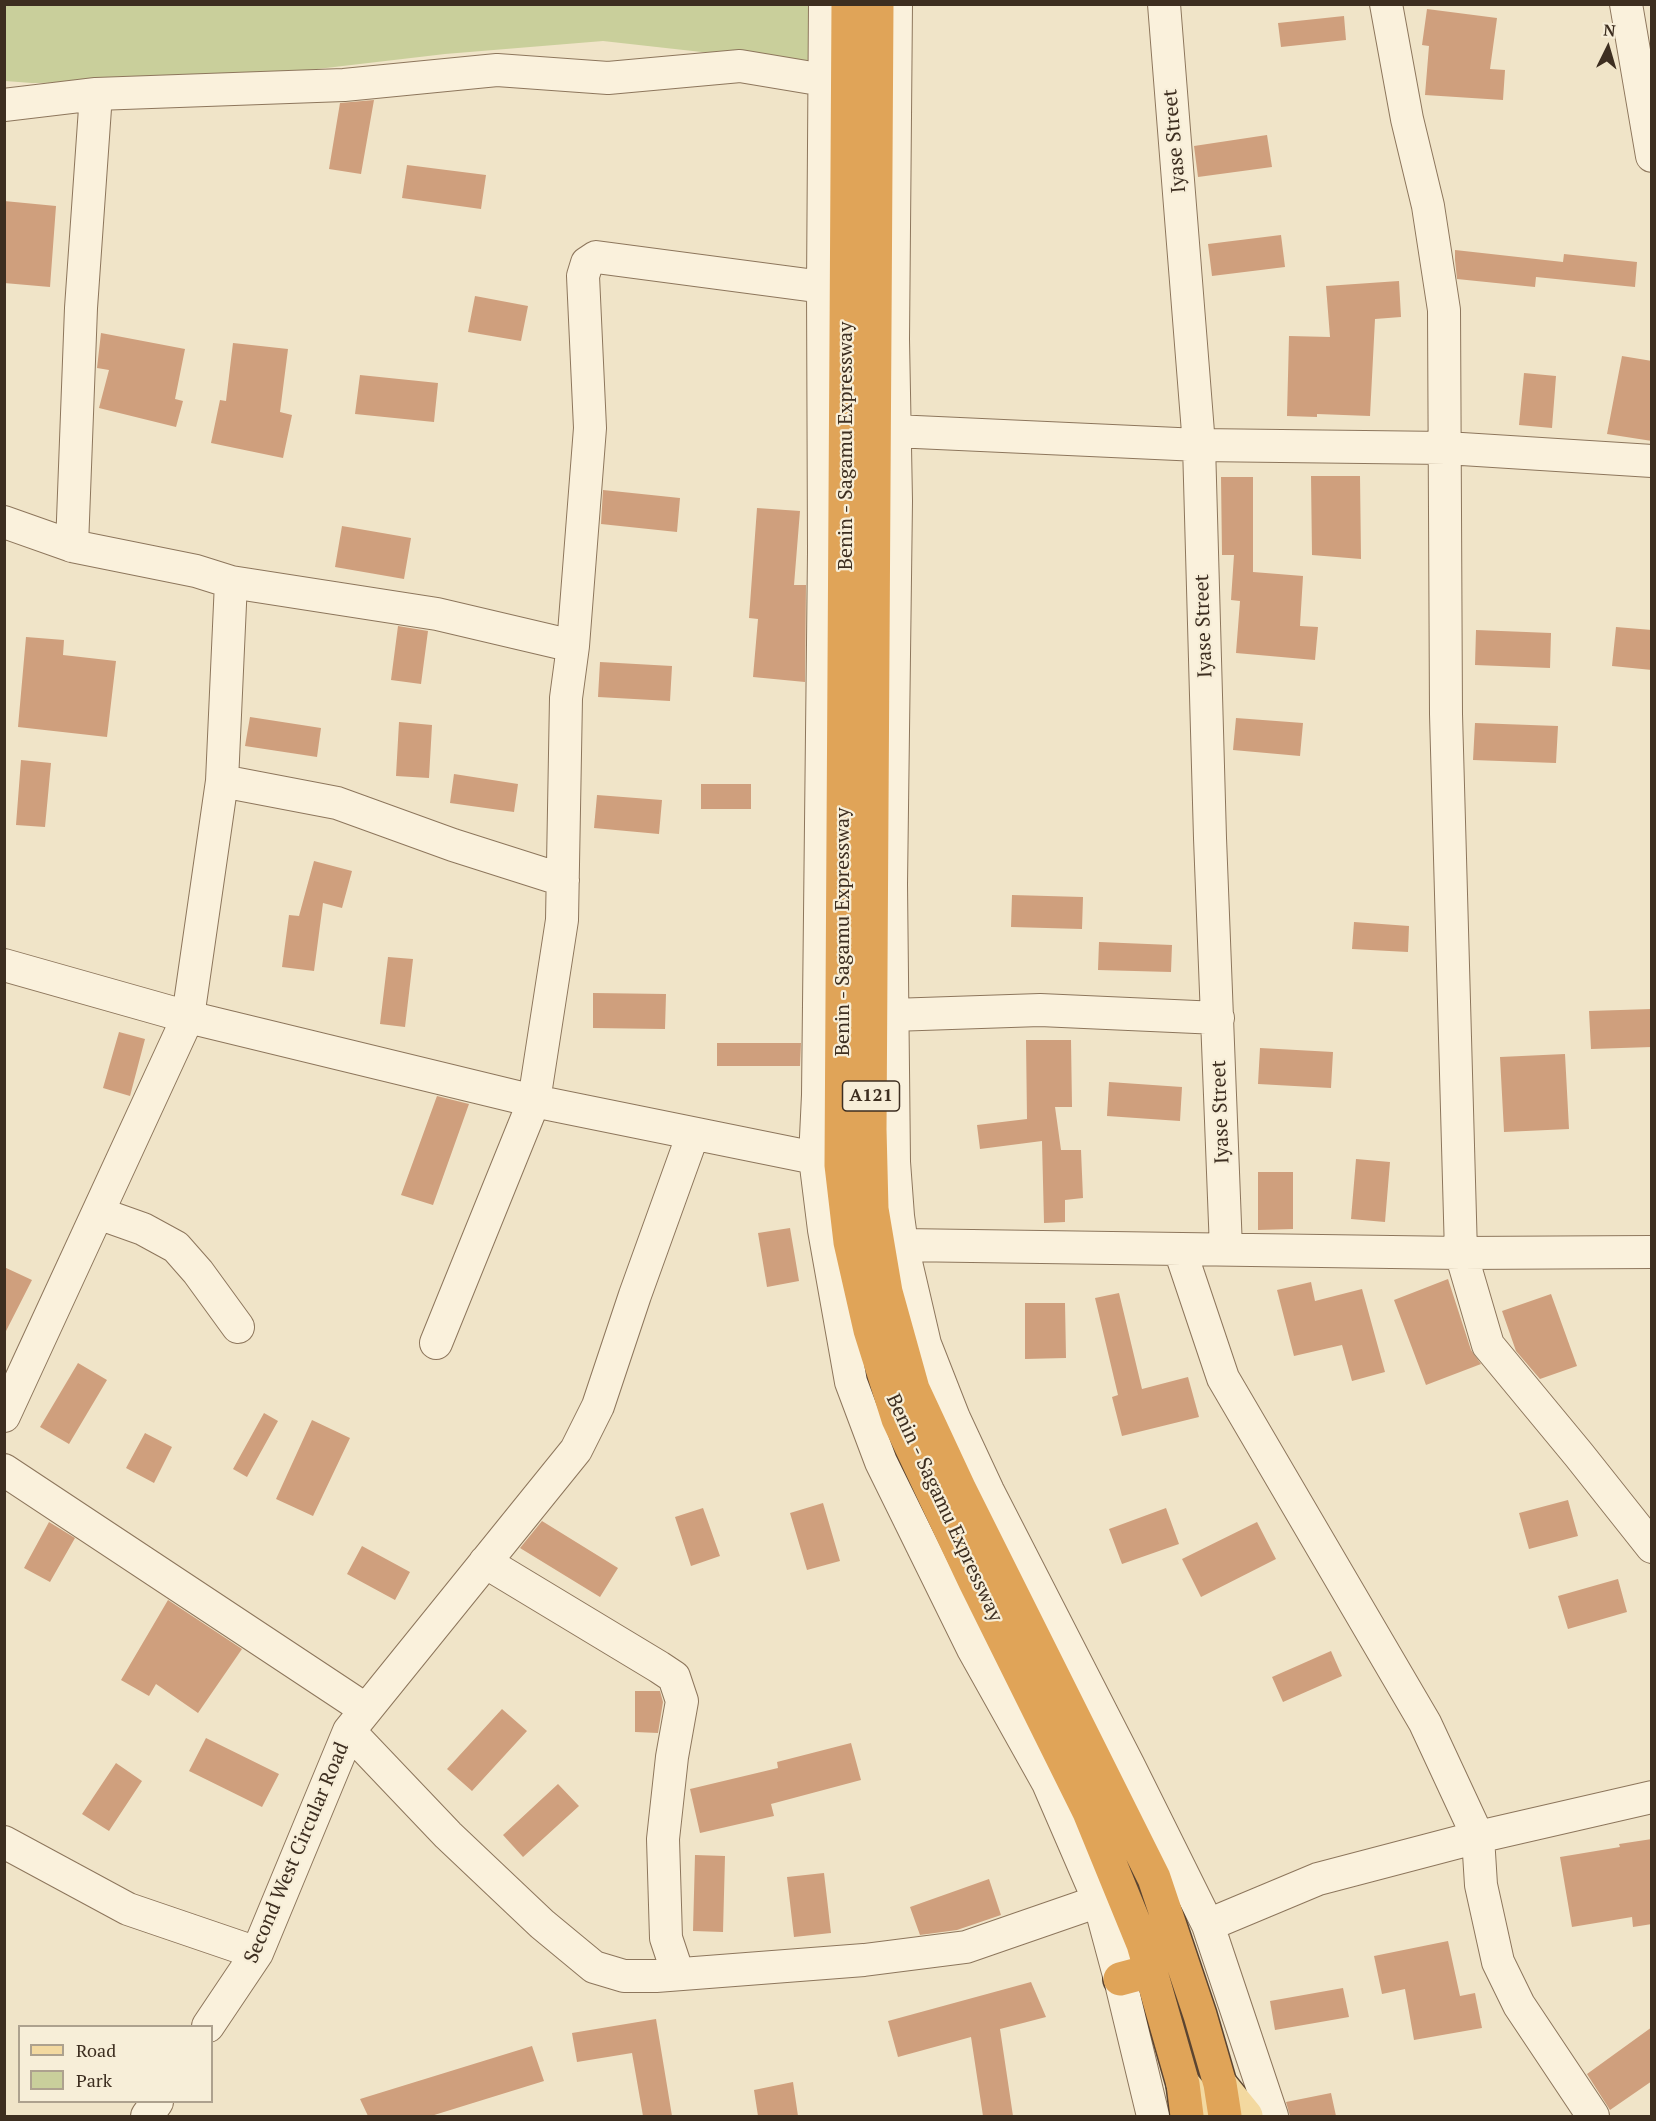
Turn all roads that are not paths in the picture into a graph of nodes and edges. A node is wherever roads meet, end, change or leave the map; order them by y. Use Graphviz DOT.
graph roads {
  1 [pos="825,4"];
  2 [pos="848,4"];
  3 [pos="877,4"];
  4 [pos="896,4"];
  5 [pos="1164,4"];
  6 [pos="1386,4"];
  7 [pos="1626,4"];
  8 [pos="824,80"];
  9 [pos="96,94"];
  10 [pos="4,105"];
  11 [pos="1652,156"];
  12 [pos="823,287"];
  13 [pos="894,431"];
  14 [pos="1199,445"];
  15 [pos="1446,448"];
  16 [pos="1652,461"];
  17 [pos="4,522"];
  18 [pos="72,546"];
  19 [pos="231,582"];
  20 [pos="573,646"];
  21 [pos="222,781"];
  22 [pos="563,879"];
  23 [pos="4,965"];
  24 [pos="892,1015"];
  25 [pos="188,1017"];
  26 [pos="1218,1018"];
  27 [pos="534,1101"];
  28 [pos="693,1134"];
  29 [pos="815,1158"];
  30 [pos="98,1213"];
  31 [pos="902,1245"];
  32 [pos="1226,1249"];
  33 [pos="1180,1250"];
  34 [pos="1652,1252"];
  35 [pos="1461,1253"];
  36 [pos="238,1328"];
  37 [pos="436,1343"];
  38 [pos="4,1416"];
  39 [pos="4,1470"];
  40 [pos="1652,1547"];
  41 [pos="484,1562"];
  42 [pos="357,1720"];
  43 [pos="1652,1797"];
  44 [pos="1478,1837"];
  45 [pos="4,1842"];
  46 [pos="1099,1901"];
  47 [pos="1208,1925"];
  48 [pos="257,1953"];
  49 [pos="678,1974"];
  50 [pos="1135,1975"];
  51 [pos="209,2025"];
  52 [pos="1183,2084"];
  53 [pos="1220,2084"];
  54 [pos="156,2103"];
  55 [pos="147,2116"];
  56 [pos="1153,2116"];
  57 [pos="1187,2116"];
  58 [pos="1210,2116"];
  59 [pos="1226,2116"];
  60 [pos="1246,2116"];
  61 [pos="1272,2116"];
  62 [pos="1593,2116"];
  1 -- 8 [label="street"];
  2 -- 50 [label="highway, Benin - Sagamu Expressway / A121"];
  3 -- 53 [label="highway, A121"];
  4 -- 13 [label="street"];
  5 -- 14 [label="street, Iyase Street"];
  6 -- 15 [label="street"];
  7 -- 11 [label="street"];
  8 -- 9 [label="street"];
  8 -- 12 [label="street"];
  9 -- 10 [label="street"];
  9 -- 18 [label="street"];
  12 -- 20 [label="street"];
  12 -- 29 [label="street"];
  13 -- 14 [label="street"];
  13 -- 24 [label="street"];
  14 -- 15 [label="street"];
  14 -- 26 [label="street, Iyase Street"];
  15 -- 16 [label="street"];
  15 -- 35 [label="street"];
  17 -- 18 [label="street"];
  18 -- 19 [label="street"];
  19 -- 20 [label="street"];
  19 -- 21 [label="street"];
  20 -- 22 [label="street"];
  21 -- 22 [label="street"];
  21 -- 25 [label="street"];
  22 -- 27 [label="street"];
  23 -- 25 [label="street"];
  24 -- 26 [label="street"];
  24 -- 31 [label="street"];
  25 -- 27 [label="street"];
  25 -- 30 [label="street"];
  26 -- 32 [label="street, Iyase Street"];
  27 -- 28 [label="street"];
  27 -- 37 [label="street"];
  28 -- 29 [label="street"];
  28 -- 41 [label="street, Second West Circular Road"];
  29 -- 46 [label="street"];
  30 -- 36 [label="street"];
  30 -- 38 [label="street"];
  31 -- 33 [label="street"];
  31 -- 47 [label="street"];
  32 -- 33 [label="street"];
  32 -- 35 [label="street"];
  33 -- 44 [label="street"];
  34 -- 35 [label="street"];
  35 -- 40 [label="street"];
  39 -- 42 [label="street"];
  41 -- 42 [label="street, Second West Circular Road"];
  41 -- 49 [label="street"];
  42 -- 48 [label="street, Second West Circular Road"];
  42 -- 49 [label="street"];
  43 -- 44 [label="street"];
  44 -- 47 [label="street"];
  44 -- 62 [label="street"];
  45 -- 48 [label="street"];
  46 -- 49 [label="street"];
  46 -- 50 [label="street"];
  47 -- 61 [label="street"];
  48 -- 51 [label="street, Second West Circular Road"];
  50 -- 52 [label="highway, Benin - Sagamu Expressway / A121"];
  50 -- 56 [label="street"];
  52 -- 57 [label="highway, Benin - Sagamu Expressway / A121"];
  52 -- 58 [label="main road"];
  53 -- 59 [label="highway, A121"];
  53 -- 60 [label="main road"];
  54 -- 55 [label="street"];
}
